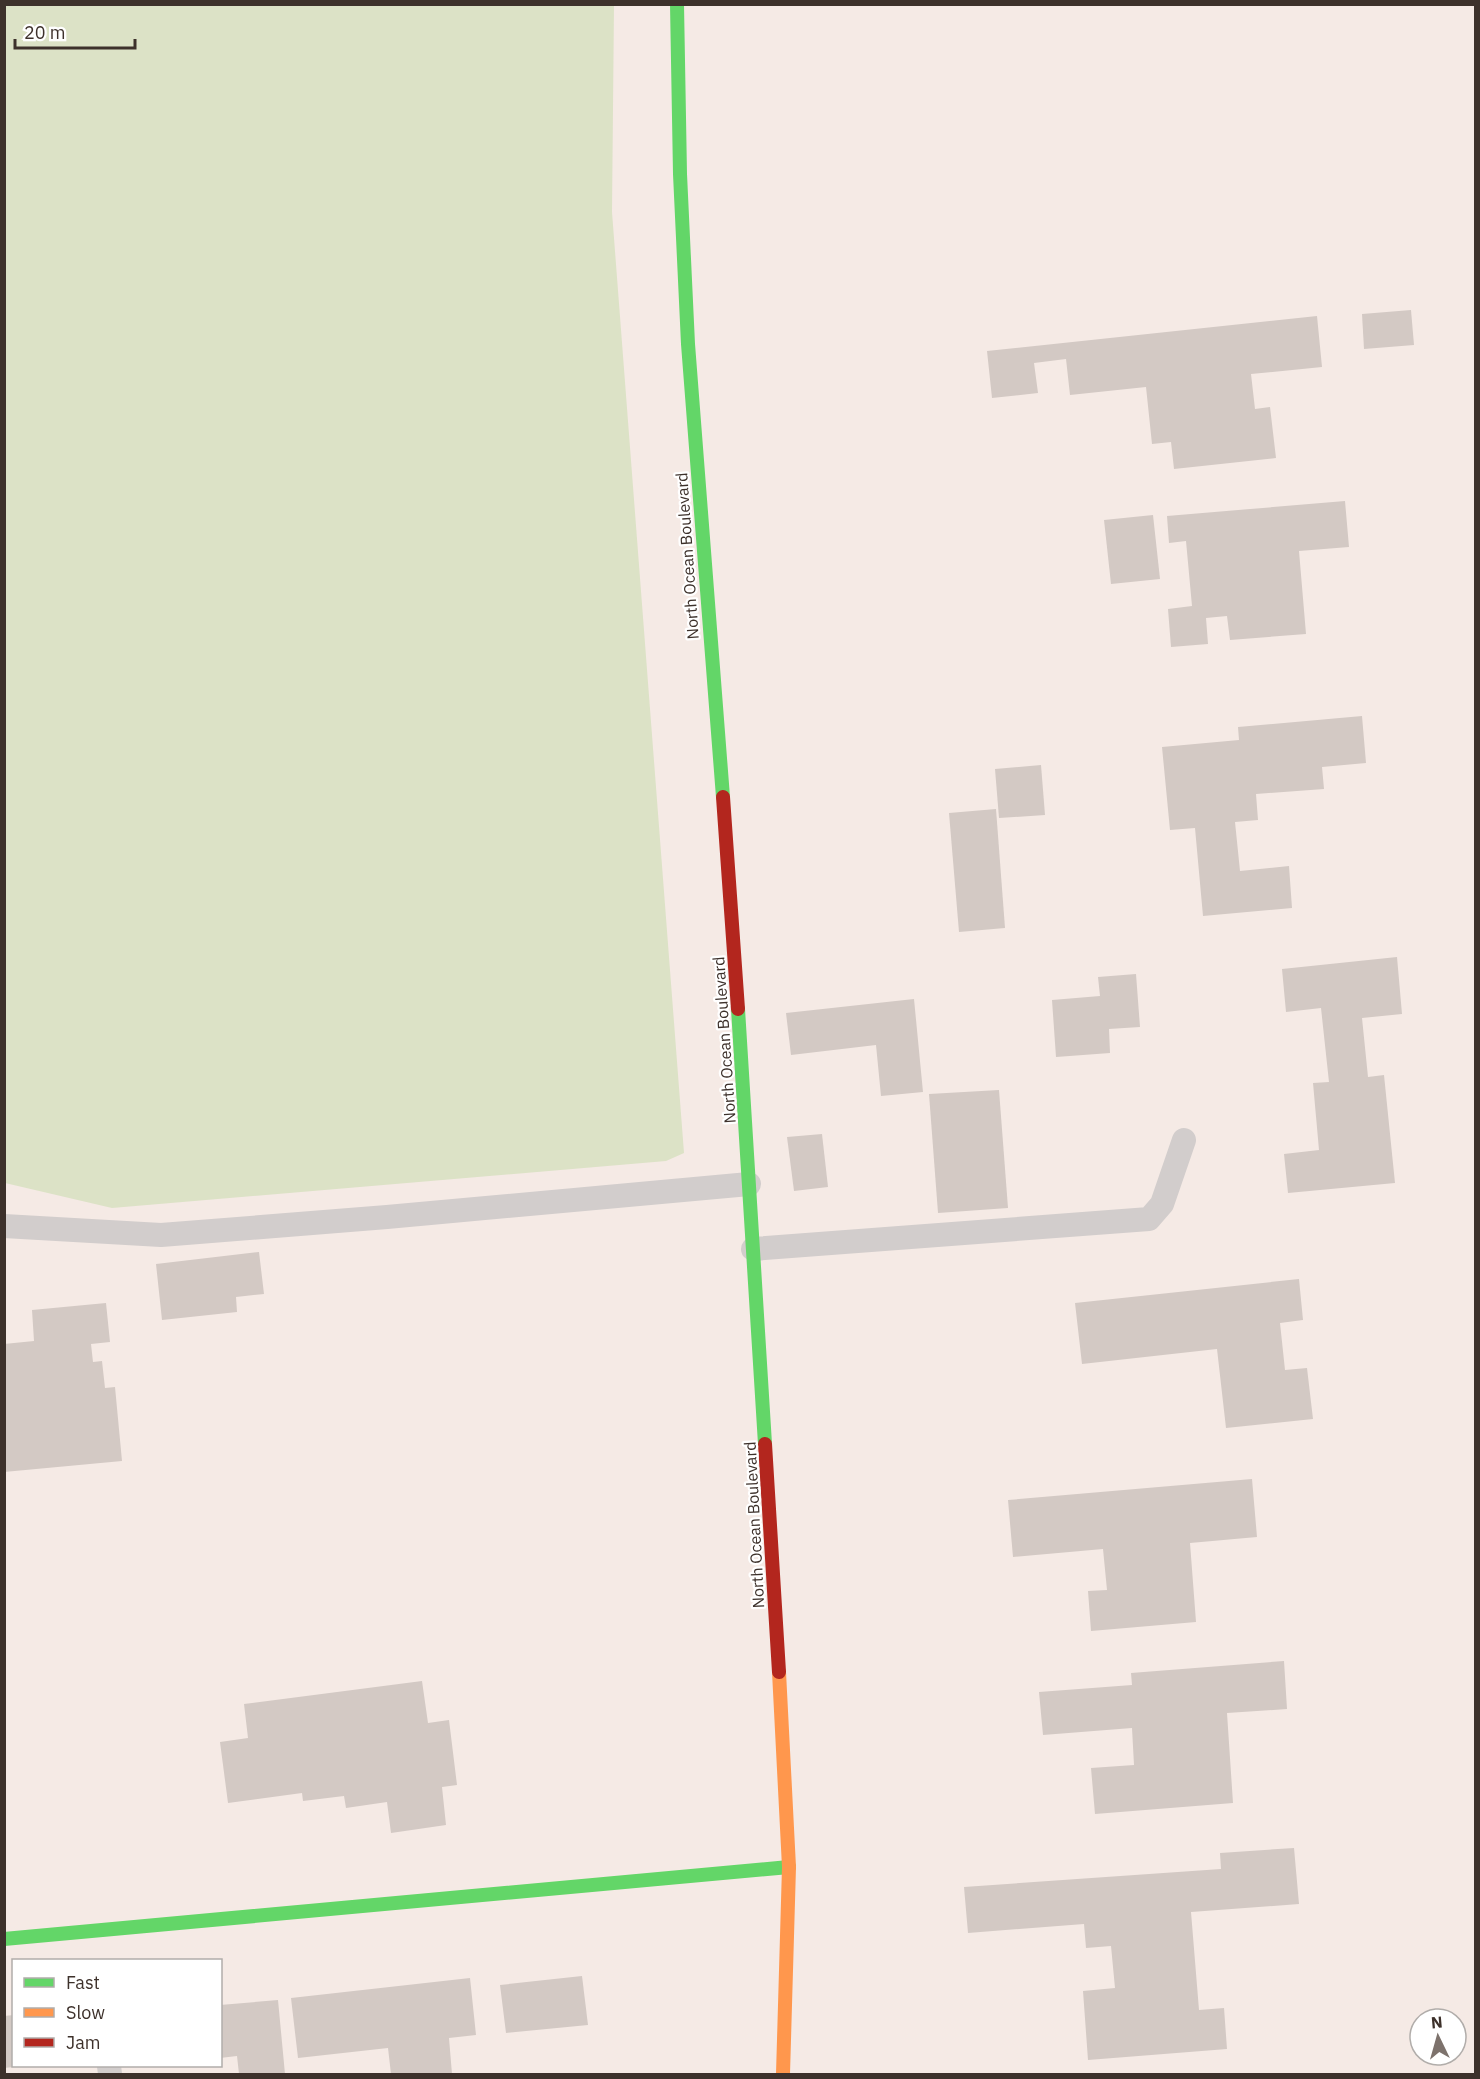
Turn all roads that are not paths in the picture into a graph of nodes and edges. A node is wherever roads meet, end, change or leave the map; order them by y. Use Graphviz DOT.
graph roads {
  1 [pos="677,4"];
  2 [pos="1184,1140"];
  3 [pos="749,1184"];
  4 [pos="4,1226"];
  5 [pos="753,1249"];
  6 [pos="789,1867"];
  7 [pos="4,1939"];
  8 [pos="783,2074"];
  1 -- 3 [label="main road, North Ocean Boulevard"];
  2 -- 5 [label="lane"];
  3 -- 4 [label="lane"];
  3 -- 5 [label="main road, North Ocean Boulevard"];
  5 -- 6 [label="main road, North Ocean Boulevard"];
  6 -- 7 [label="main road"];
  6 -- 8 [label="main road, North Ocean Boulevard"];
}
